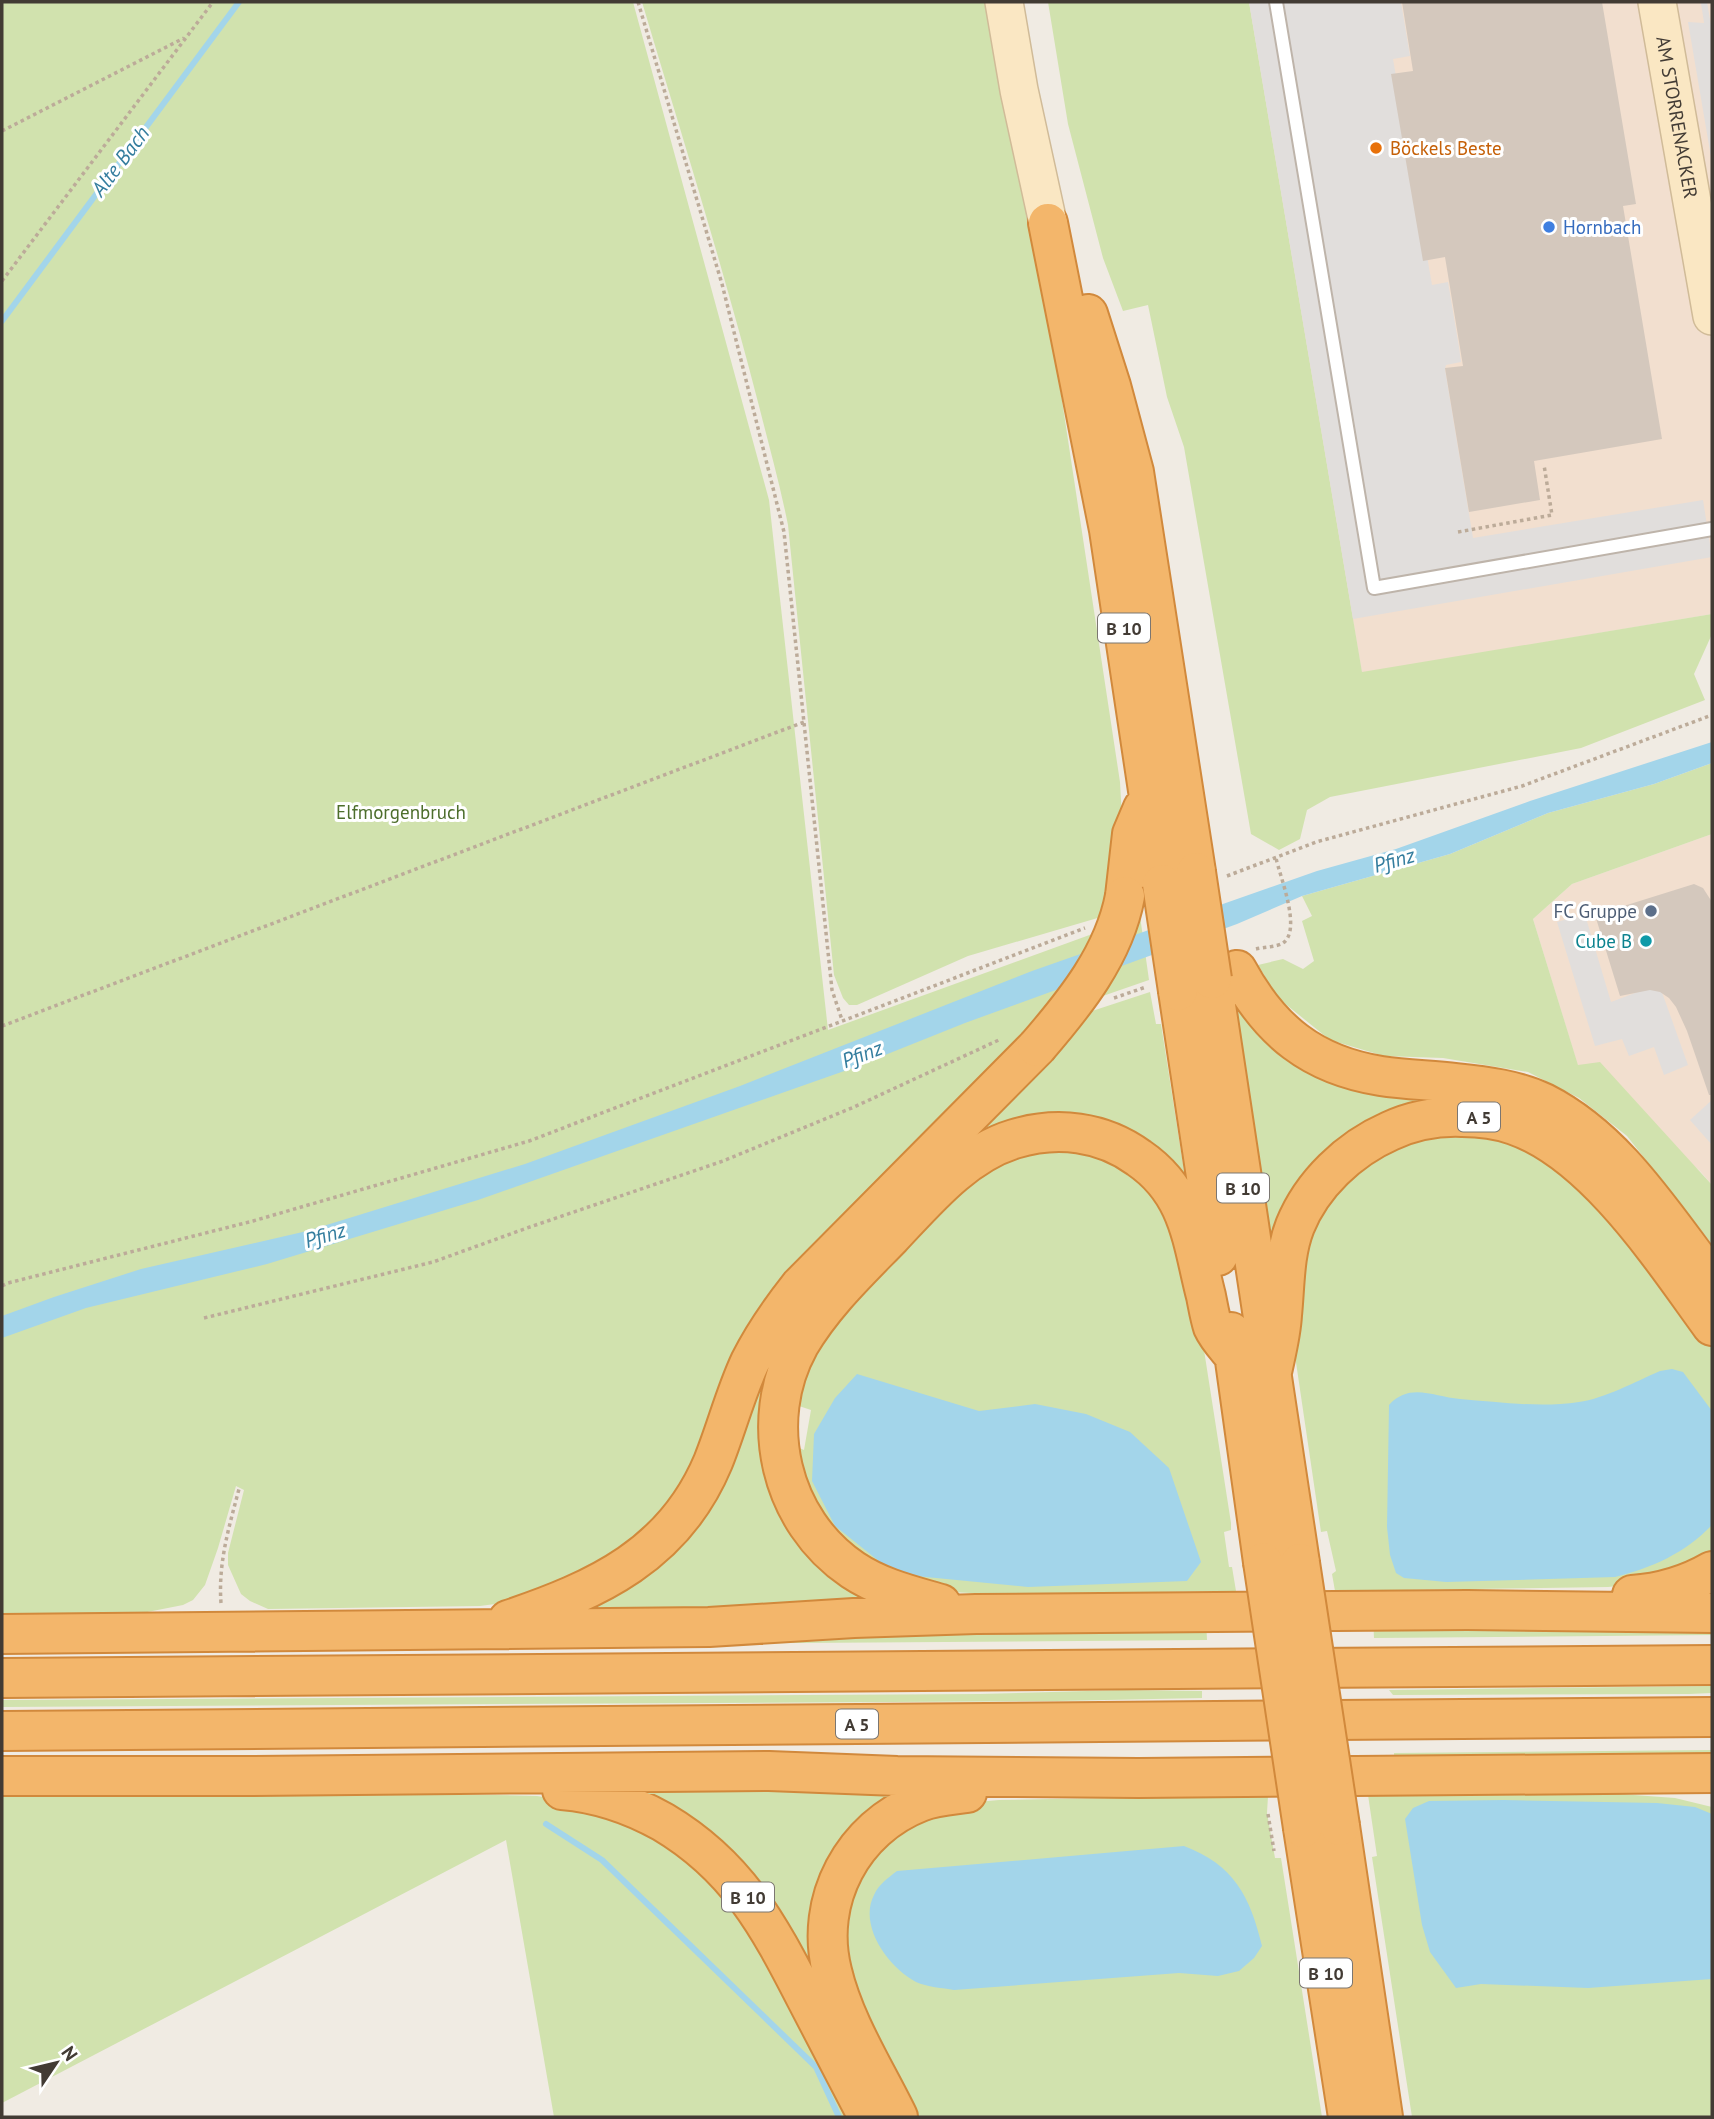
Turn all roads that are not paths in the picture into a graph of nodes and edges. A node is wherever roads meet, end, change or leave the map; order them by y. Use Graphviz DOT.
graph roads {
  1 [pos="1004,2"];
  2 [pos="1276,2"];
  3 [pos="1657,2"];
  4 [pos="1048,223"];
  5 [pos="1712,316"];
  6 [pos="1712,529"];
  7 [pos="1149,793"];
  8 [pos="1195,877"];
  9 [pos="1205,975"];
  10 [pos="1712,1279"];
  11 [pos="1712,1326"];
  12 [pos="1235,1357"];
  13 [pos="1272,1372"];
  14 [pos="1282,1563"];
  15 [pos="1712,1571"];
  16 [pos="1467,1610"];
  17 [pos="1712,1613"];
  18 [pos="976,1614"];
  19 [pos="477,1630"];
  20 [pos="2,1634"];
  21 [pos="1712,1665"];
  22 [pos="2,1678"];
  23 [pos="1712,1717"];
  24 [pos="2,1731"];
  25 [pos="538,1773"];
  26 [pos="1712,1773"];
  27 [pos="1623,1774"];
  28 [pos="2,1776"];
  29 [pos="1139,1778"];
  30 [pos="1712,1797"];
  31 [pos="1322,1827"];
  32 [pos="867,2117"];
  33 [pos="898,2117"];
  34 [pos="1348,2117"];
  35 [pos="1383,2117"];
  1 -- 4 [label="street"];
  2 -- 6 [label="lane"];
  3 -- 5 [label="street, AM STORRENACKER"];
  4 -- 7 [label="highway, B 10"];
  4 -- 8 [label="highway, B 10"];
  7 -- 8 [label="highway, B 10"];
  7 -- 19 [label="highway, bridge"];
  8 -- 9 [label="highway, B 10, bridge"];
  8 -- 9 [label="highway, B 10, bridge"];
  9 -- 10 [label="highway, A 5"];
  9 -- 12 [label="highway, B 10"];
  9 -- 13 [label="highway, B 10"];
  11 -- 13 [label="highway, A 5"];
  12 -- 14 [label="highway, B 10"];
  12 -- 18 [label="highway"];
  13 -- 14 [label="highway, B 10"];
  14 -- 31 [label="highway, B 10, bridge"];
  15 -- 16 [label="highway"];
  16 -- 17 [label="highway"];
  16 -- 18 [label="highway"];
  18 -- 19 [label="highway"];
  19 -- 20 [label="highway"];
  21 -- 22 [label="highway"];
  23 -- 24 [label="highway, A 5"];
  25 -- 28 [label="highway"];
  25 -- 29 [label="highway"];
  25 -- 32 [label="highway, B 10"];
  26 -- 27 [label="highway"];
  27 -- 29 [label="highway"];
  27 -- 30 [label="highway"];
  29 -- 33 [label="highway"];
  31 -- 34 [label="highway, B 10"];
  31 -- 35 [label="highway, B 10"];
}
